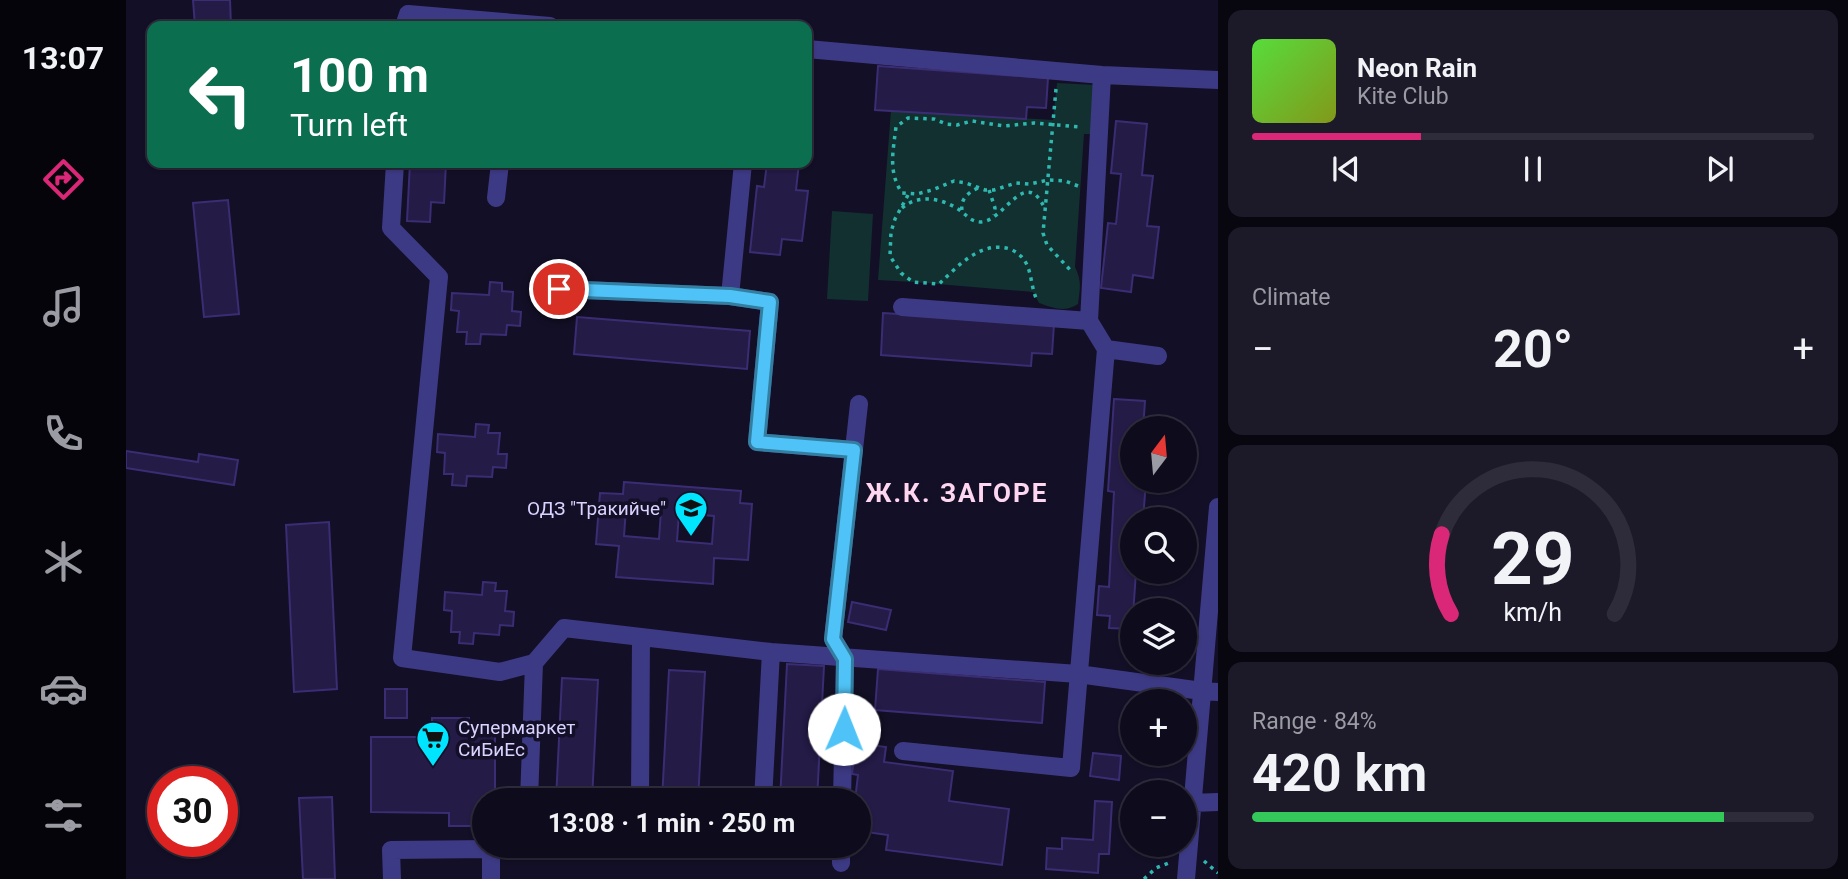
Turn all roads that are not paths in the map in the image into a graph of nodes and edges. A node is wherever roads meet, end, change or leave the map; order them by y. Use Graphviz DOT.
graph roads {
  1 [pos="406,21"];
  2 [pos="475,21"];
  3 [pos="812,49"];
  4 [pos="1102,75"];
  5 [pos="1218,80"];
  6 [pos="395,168"];
  7 [pos="499,168"];
  8 [pos="743,168"];
  9 [pos="496,198"];
  10 [pos="559,289"];
  11 [pos="730,296"];
  12 [pos="902,307"];
  13 [pos="1089,321"];
  14 [pos="1106,349"];
  15 [pos="1158,356"];
  16 [pos="859,404"];
  17 [pos="854,450"];
  18 [pos="1218,507"];
  19 [pos="641,638"];
  20 [pos="771,652"];
  21 [pos="845,659"];
  22 [pos="534,663"];
  23 [pos="1079,674"];
  24 [pos="1210,691"];
  25 [pos="903,751"];
  26 [pos="1196,780"];
  27 [pos="529,788"];
  28 [pos="640,788"];
  29 [pos="764,788"];
  30 [pos="842,788"];
  31 [pos="1218,802"];
  32 [pos="1197,803"];
  33 [pos="1188,857"];
  34 [pos="392,879"];
  35 [pos="491,879"];
  36 [pos="1186,879"];
  1 -- 2 [label="street"];
  3 -- 4 [label="street"];
  4 -- 5 [label="street"];
  4 -- 13 [label="street"];
  6 -- 22 [label="street"];
  7 -- 9 [label="street"];
  8 -- 11 [label="street"];
  10 -- 11 [label="street"];
  11 -- 17 [label="street"];
  12 -- 13 [label="street"];
  13 -- 14 [label="street"];
  14 -- 15 [label="street"];
  14 -- 23 [label="street"];
  16 -- 17 [label="street"];
  17 -- 21 [label="street"];
  18 -- 24 [label="street"];
  19 -- 20 [label="street"];
  19 -- 22 [label="street"];
  19 -- 28 [label="street"];
  20 -- 21 [label="street"];
  20 -- 29 [label="street"];
  21 -- 23 [label="street"];
  21 -- 30 [label="street"];
  22 -- 27 [label="street"];
  23 -- 24 [label="street"];
  23 -- 25 [label="street"];
  24 -- 26 [label="street"];
  31 -- 32 [label="street"];
  33 -- 36 [label="street"];
  34 -- 35 [label="street"];
}
